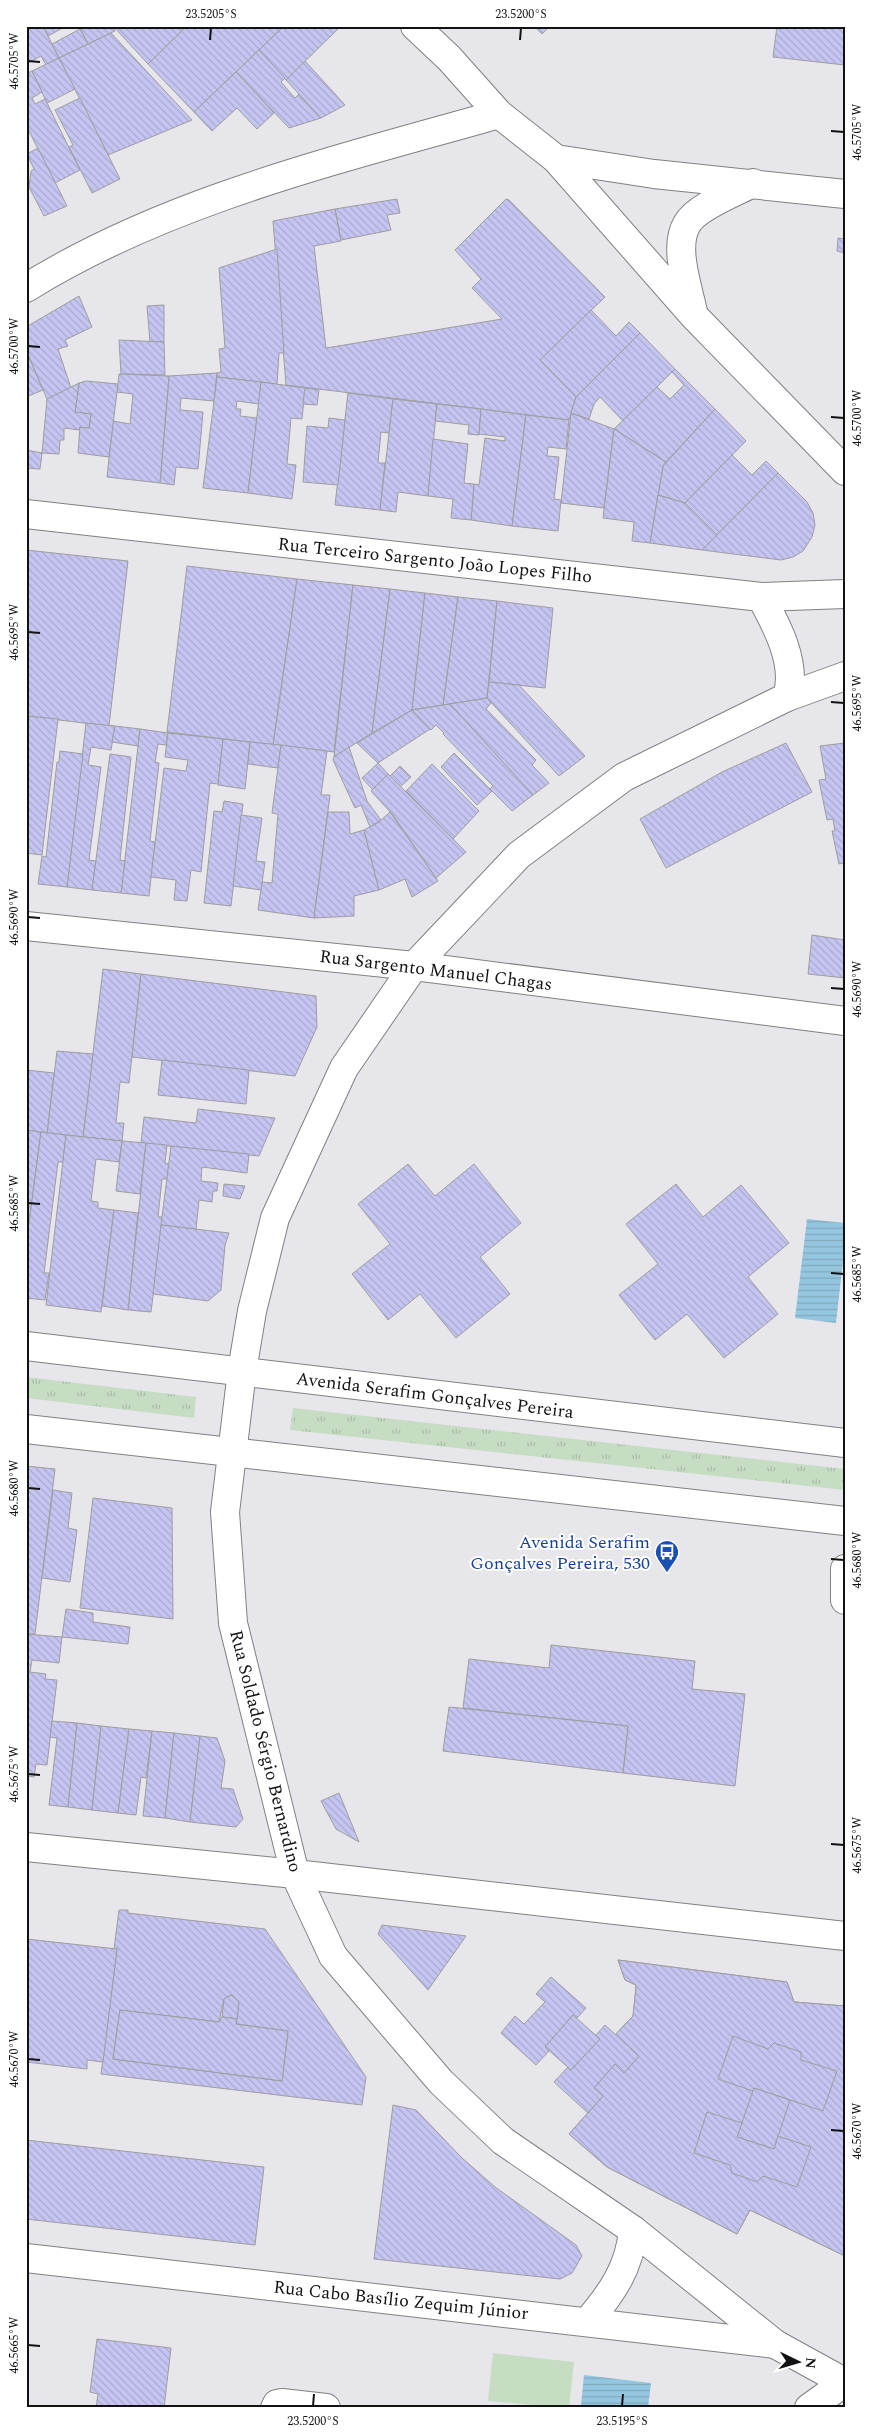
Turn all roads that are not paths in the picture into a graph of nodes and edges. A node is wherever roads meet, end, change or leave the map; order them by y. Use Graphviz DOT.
graph roads {
  1 [pos="416,26"];
  2 [pos="500,114"];
  3 [pos="556,159"];
  4 [pos="753,183"];
  5 [pos="845,194"];
  6 [pos="26,288"];
  7 [pos="694,316"];
  8 [pos="845,471"];
  9 [pos="26,514"];
  10 [pos="845,594"];
  11 [pos="761,596"];
  12 [pos="845,676"];
  13 [pos="787,696"];
  14 [pos="26,926"];
  15 [pos="414,966"];
  16 [pos="845,1021"];
  17 [pos="26,1346"];
  18 [pos="242,1371"];
  19 [pos="26,1429"];
  20 [pos="845,1443"];
  21 [pos="231,1454"];
  22 [pos="845,1521"];
  23 [pos="845,1569"];
  24 [pos="845,1600"];
  25 [pos="26,1847"];
  26 [pos="295,1874"];
  27 [pos="845,1936"];
  28 [pos="633,2230"];
  29 [pos="26,2258"];
  30 [pos="588,2321"];
  31 [pos="775,2344"];
  32 [pos="844,2382"];
  33 [pos="276,2408"];
  34 [pos="326,2408"];
  35 [pos="809,2408"];
  1 -- 2 [label="street"];
  2 -- 3 [label="street"];
  2 -- 6 [label="street"];
  3 -- 4 [label="street"];
  3 -- 7 [label="street"];
  4 -- 5 [label="street"];
  4 -- 7 [label="street"];
  7 -- 8 [label="street"];
  9 -- 11 [label="street, Rua Terceiro Sargento João Lopes Filho"];
  10 -- 11 [label="street, Rua Terceiro Sargento João Lopes Filho"];
  11 -- 13 [label="street"];
  12 -- 13 [label="street, Rua Soldado Sérgio Bernardino"];
  13 -- 15 [label="street, Rua Soldado Sérgio Bernardino"];
  14 -- 15 [label="street, Rua Sargento Manuel Chagas"];
  15 -- 16 [label="street, Rua Sargento Manuel Chagas"];
  15 -- 18 [label="street, Rua Soldado Sérgio Bernardino"];
  17 -- 18 [label="street, Avenida Serafim Gonçalves Pereira"];
  18 -- 20 [label="street, Avenida Serafim Gonçalves Pereira"];
  18 -- 21 [label="street, Rua Soldado Sérgio Bernardino"];
  19 -- 21 [label="street"];
  21 -- 22 [label="street"];
  21 -- 26 [label="street, Rua Soldado Sérgio Bernardino"];
  23 -- 24 [label="street"];
  25 -- 26 [label="street"];
  26 -- 27 [label="street"];
  26 -- 28 [label="street, Rua Soldado Sérgio Bernardino"];
  28 -- 30 [label="street"];
  28 -- 31 [label="street, Rua Soldado Sérgio Bernardino"];
  29 -- 30 [label="street, Rua Cabo Basílio Zequim Júnior"];
  30 -- 31 [label="street, Rua Cabo Basílio Zequim Júnior"];
  31 -- 32 [label="street, Rua Soldado Sérgio Bernardino"];
  32 -- 35 [label="street"];
  33 -- 34 [label="street"];
}
